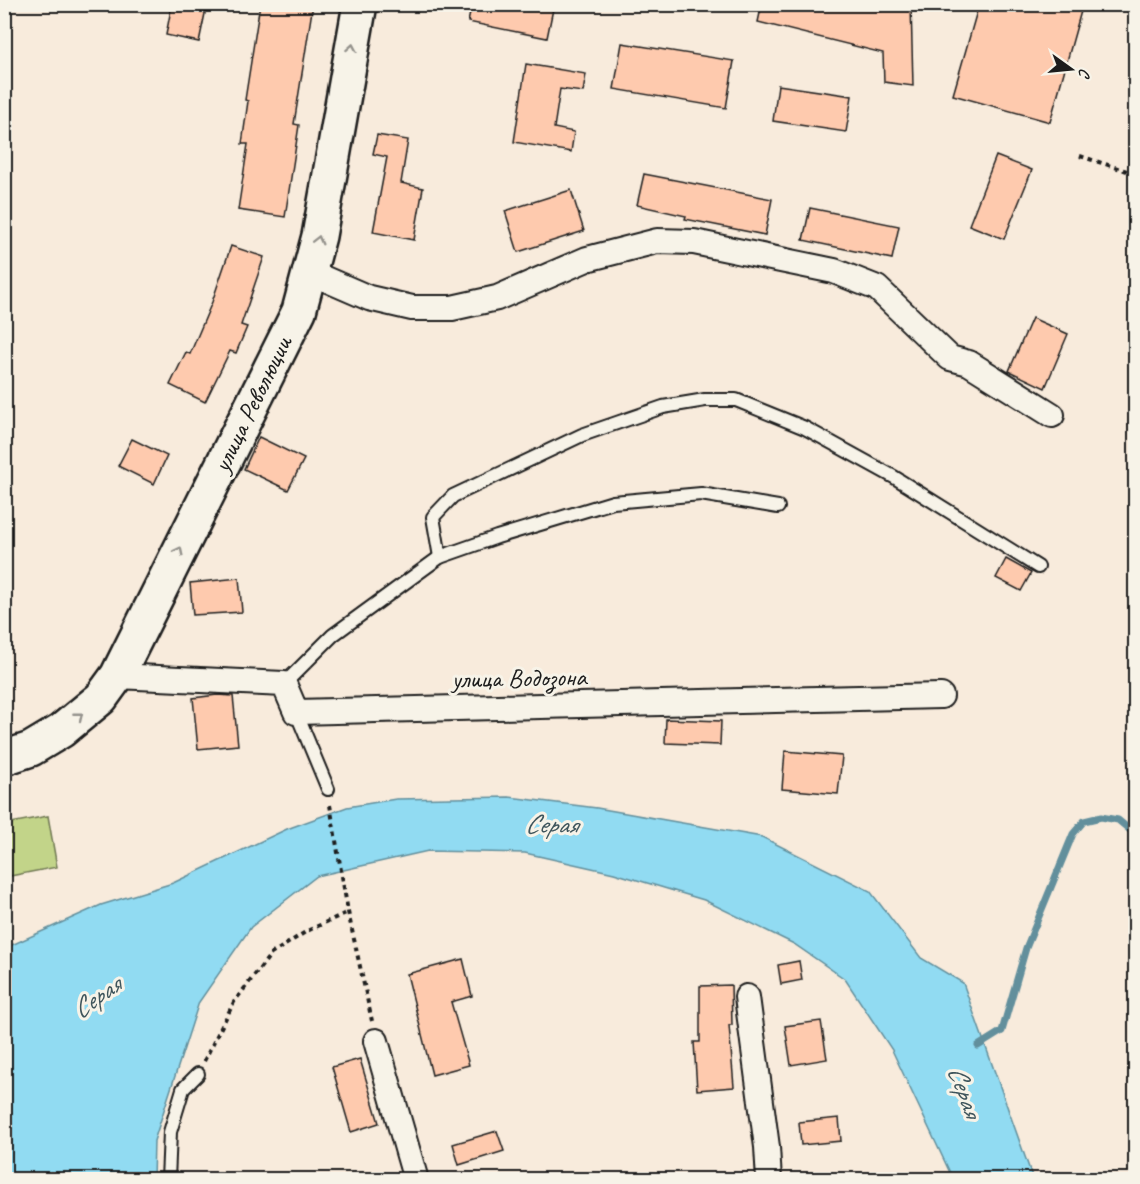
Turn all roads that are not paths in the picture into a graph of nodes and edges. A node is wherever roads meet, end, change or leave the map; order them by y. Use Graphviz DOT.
graph roads {
  1 [pos="360,4"];
  2 [pos="309,272"];
  3 [pos="1052,415"];
  4 [pos="777,507"];
  5 [pos="440,557"];
  6 [pos="1038,567"];
  7 [pos="117,676"];
  8 [pos="284,684"];
  9 [pos="941,696"];
  10 [pos="296,712"];
  11 [pos="18,754"];
  12 [pos="328,789"];
  13 [pos="747,997"];
  14 [pos="376,1041"];
  15 [pos="198,1074"];
  16 [pos="168,1179"];
  17 [pos="416,1179"];
  18 [pos="769,1179"];
  2 -- 1 [label="main road, улица Революции, one-way"];
  2 -- 3 [label="street"];
  7 -- 2 [label="main road, улица Революции, one-way"];
  4 -- 5 [label="lane"];
  5 -- 6 [label="lane"];
  5 -- 8 [label="lane"];
  7 -- 8 [label="street"];
  11 -- 7 [label="main road, улица Революции, one-way"];
  8 -- 10 [label="street"];
  9 -- 10 [label="street, улица Водозона"];
  10 -- 12 [label="lane"];
  13 -- 18 [label="street"];
  14 -- 17 [label="street"];
  15 -- 16 [label="lane"];
}
